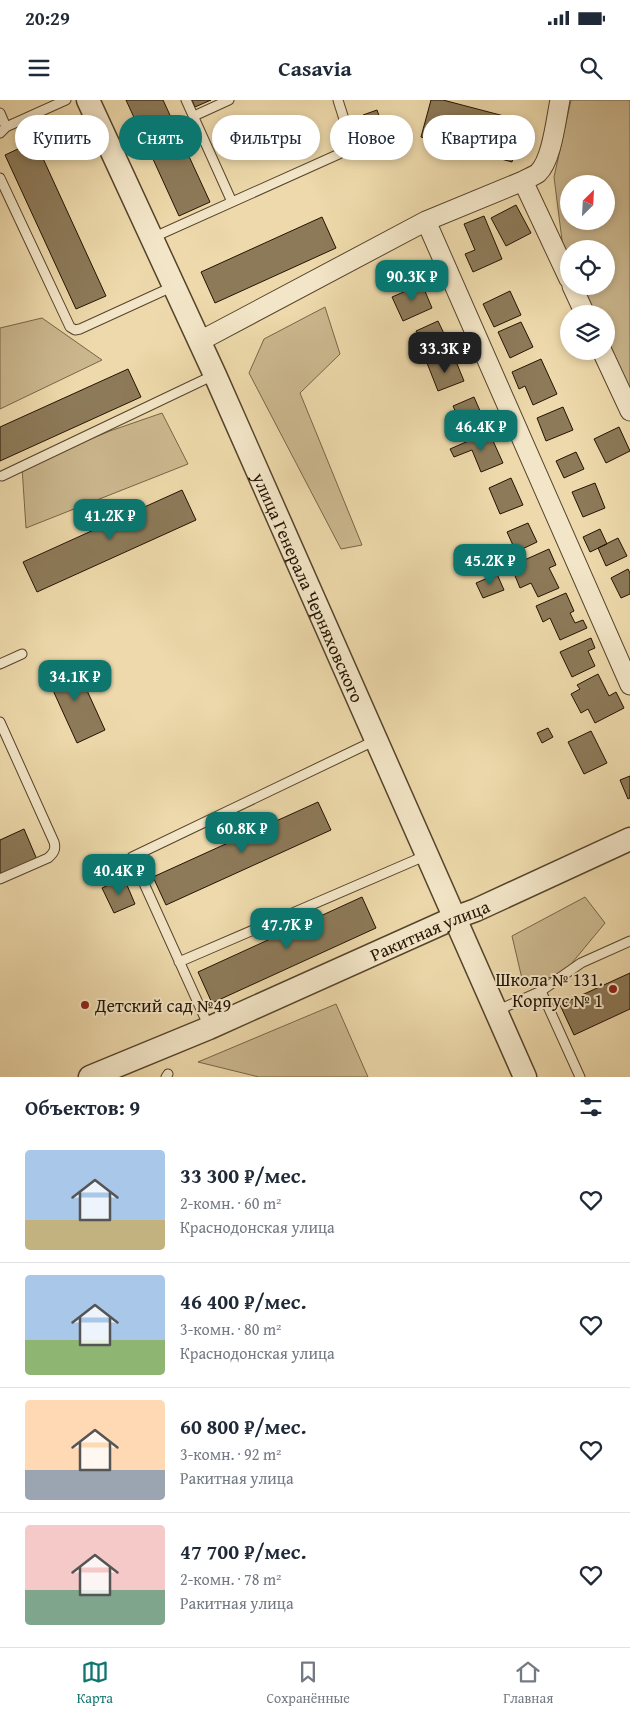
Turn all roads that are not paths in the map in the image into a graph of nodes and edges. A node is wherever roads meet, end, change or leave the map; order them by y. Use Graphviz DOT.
graph roads {
  1 [pos="66,100"];
  2 [pos="88,100"];
  3 [pos="186,100"];
  4 [pos="229,100"];
  5 [pos="338,100"];
  6 [pos="560,100"];
  7 [pos="0,113"];
  8 [pos="194,115"];
  9 [pos="196,115"];
  10 [pos="3,130"];
  11 [pos="202,134"];
  12 [pos="0,178"];
  13 [pos="523,181"];
  14 [pos="232,202"];
  15 [pos="426,221"];
  16 [pos="152,238"];
  17 [pos="560,260"];
  18 [pos="174,286"];
  19 [pos="200,341"];
  20 [pos="606,360"];
  21 [pos="215,375"];
  22 [pos="630,411"];
  23 [pos="2,476"];
  24 [pos="22,654"];
  25 [pos="0,664"];
  26 [pos="630,685"];
  27 [pos="0,722"];
  28 [pos="377,740"];
  29 [pos="630,839"];
  30 [pos="428,854"];
  31 [pos="0,880"];
  32 [pos="454,918"];
  33 [pos="630,941"];
  34 [pos="179,962"];
  35 [pos="540,991"];
  36 [pos="496,1011"];
  37 [pos="209,1028"];
  38 [pos="90,1077"];
  39 [pos="525,1077"];
  40 [pos="580,1077"];
  1 -- 10 [label="lane"];
  2 -- 16 [label="street, улица Генерала Черняховского"];
  3 -- 8 [label="lane"];
  4 -- 9 [label="lane"];
  5 -- 14 [label="lane"];
  6 -- 13 [label="street"];
  7 -- 10 [label="lane"];
  11 -- 14 [label="lane"];
  12 -- 18 [label="lane"];
  13 -- 15 [label="street"];
  13 -- 17 [label="street"];
  14 -- 16 [label="lane"];
  15 -- 19 [label="street"];
  15 -- 26 [label="street"];
  16 -- 18 [label="street, улица Генерала Черняховского"];
  18 -- 19 [label="street, улица Генерала Черняховского"];
  19 -- 21 [label="street, улица Генерала Черняховского"];
  20 -- 22 [label="street"];
  21 -- 23 [label="lane"];
  21 -- 28 [label="street, улица Генерала Черняховского"];
  24 -- 25 [label="lane"];
  27 -- 31 [label="lane"];
  28 -- 30 [label="street, улица Генерала Черняховского"];
  28 -- 34 [label="lane"];
  29 -- 32 [label="street, Ракитная улица"];
  30 -- 32 [label="street, улица Генерала Черняховского"];
  30 -- 34 [label="lane"];
  32 -- 36 [label="street, улица Генерала Черняховского"];
  32 -- 37 [label="street, Ракитная улица"];
  33 -- 35 [label="lane"];
  34 -- 37 [label="lane"];
  35 -- 36 [label="lane"];
  35 -- 40 [label="lane"];
  36 -- 39 [label="street, улица Генерала Черняховского"];
  37 -- 38 [label="street, Ракитная улица"];
}
